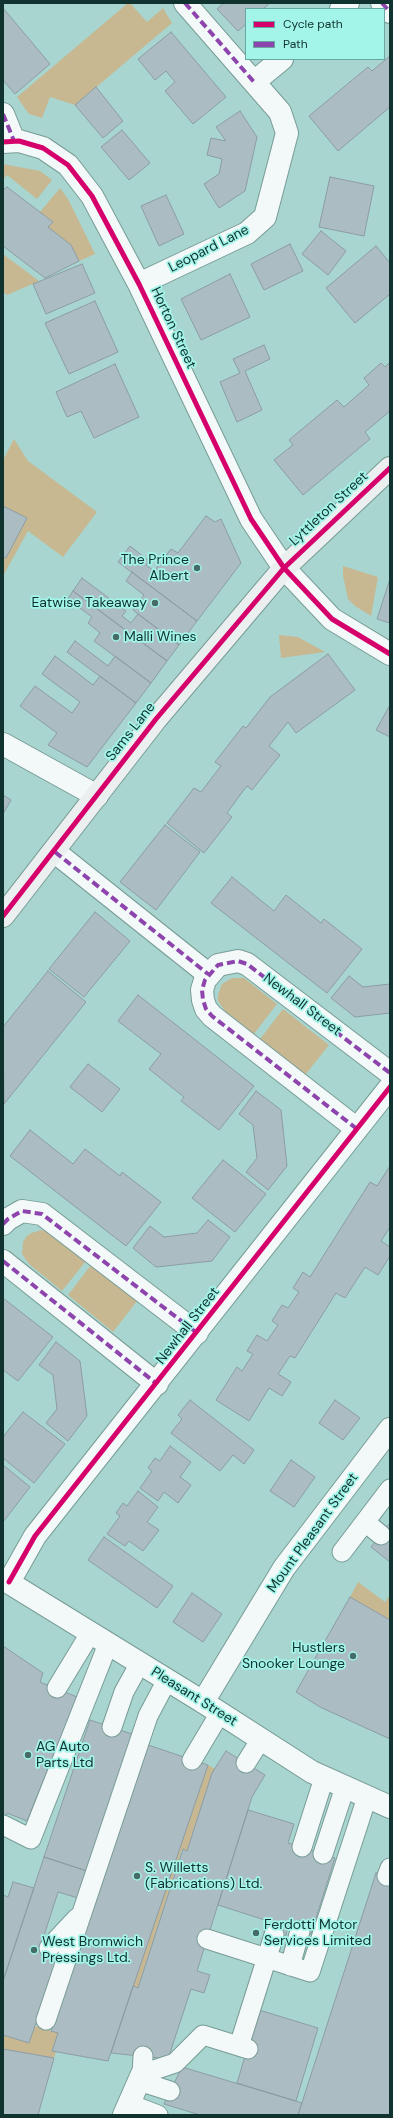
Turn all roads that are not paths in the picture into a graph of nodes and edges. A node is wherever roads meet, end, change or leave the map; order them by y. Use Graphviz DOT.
graph roads {
  1 [pos="185,3"];
  2 [pos="382,3"];
  3 [pos="390,12"];
  4 [pos="281,60"];
  5 [pos="254,82"];
  6 [pos="3,114"];
  7 [pos="9,141"];
  8 [pos="139,284"];
  9 [pos="390,468"];
  10 [pos="284,568"];
  11 [pos="390,654"];
  12 [pos="3,744"];
  13 [pos="97,796"];
  14 [pos="55,852"];
  15 [pos="3,916"];
  16 [pos="208,974"];
  17 [pos="390,1072"];
  18 [pos="390,1087"];
  19 [pos="357,1129"];
  20 [pos="3,1224"];
  21 [pos="3,1261"];
  22 [pos="197,1333"];
  23 [pos="157,1384"];
  24 [pos="390,1429"];
  25 [pos="387,1498"];
  26 [pos="365,1522"];
  27 [pos="381,1535"];
  28 [pos="342,1552"];
  29 [pos="6,1580"];
  30 [pos="99,1638"];
  31 [pos="140,1663"];
  32 [pos="167,1680"];
  33 [pos="57,1688"];
  34 [pos="211,1707"];
  35 [pos="112,1727"];
  36 [pos="261,1739"];
  37 [pos="192,1760"];
  38 [pos="246,1763"];
  39 [pos="324,1778"];
  40 [pos="345,1787"];
  41 [pos="366,1797"];
  42 [pos="390,1808"];
  43 [pos="3,1825"];
  44 [pos="302,1847"];
  45 [pos="323,1854"];
  46 [pos="82,1912"];
  47 [pos="300,1931"];
  48 [pos="274,1935"];
  49 [pos="207,1939"];
  50 [pos="49,1948"];
  51 [pos="267,1958"];
  52 [pos="290,1966"];
  53 [pos="46,2020"];
  54 [pos="141,2070"];
  55 [pos="170,2091"];
  56 [pos="126,2110"];
  57 [pos="158,2115"];
  1 -- 5 [label="street, Leopard Lane"];
  2 -- 3 [label="street"];
  4 -- 5 [label="street"];
  5 -- 8 [label="street, Leopard Lane"];
  6 -- 7 [label="street, Horton Street"];
  7 -- 8 [label="street, Horton Street"];
  8 -- 10 [label="street, Horton Street"];
  9 -- 10 [label="street, Lyttleton Street"];
  10 -- 11 [label="street, Horton Street"];
  10 -- 13 [label="street, Sams Lane"];
  12 -- 13 [label="street"];
  13 -- 14 [label="street, Sams Lane"];
  14 -- 15 [label="street, Sams Lane"];
  14 -- 16 [label="street"];
  16 -- 17 [label="street, Newhall Street"];
  16 -- 19 [label="street"];
  18 -- 19 [label="street, Newhall Street"];
  19 -- 22 [label="street, Newhall Street"];
  20 -- 22 [label="street, Newhall Street"];
  21 -- 23 [label="street, Newhall Street"];
  22 -- 23 [label="street, Newhall Street"];
  23 -- 29 [label="street, Newhall Street"];
  24 -- 34 [label="street, Mount Pleasant Street"];
  25 -- 26 [label="lane"];
  26 -- 27 [label="lane"];
  26 -- 28 [label="lane"];
  29 -- 30 [label="street, Pleasant Street"];
  30 -- 31 [label="street, Pleasant Street"];
  30 -- 33 [label="lane"];
  30 -- 43 [label="lane"];
  31 -- 32 [label="street, Pleasant Street"];
  31 -- 35 [label="lane"];
  32 -- 34 [label="street, Pleasant Street"];
  32 -- 46 [label="lane"];
  34 -- 36 [label="street, Pleasant Street"];
  34 -- 37 [label="lane"];
  36 -- 38 [label="lane"];
  36 -- 39 [label="street, Pleasant Street"];
  39 -- 40 [label="street, Pleasant Street"];
  39 -- 44 [label="lane"];
  40 -- 41 [label="street, Pleasant Street"];
  40 -- 45 [label="lane"];
  41 -- 42 [label="street, Pleasant Street"];
  41 -- 52 [label="lane"];
  46 -- 50 [label="lane"];
  46 -- 53 [label="lane"];
  47 -- 52 [label="lane"];
  48 -- 51 [label="lane"];
  49 -- 51 [label="lane"];
  51 -- 52 [label="lane"];
  51 -- 54 [label="lane"];
  54 -- 55 [label="lane"];
  54 -- 56 [label="street"];
  56 -- 57 [label="lane"];
}
